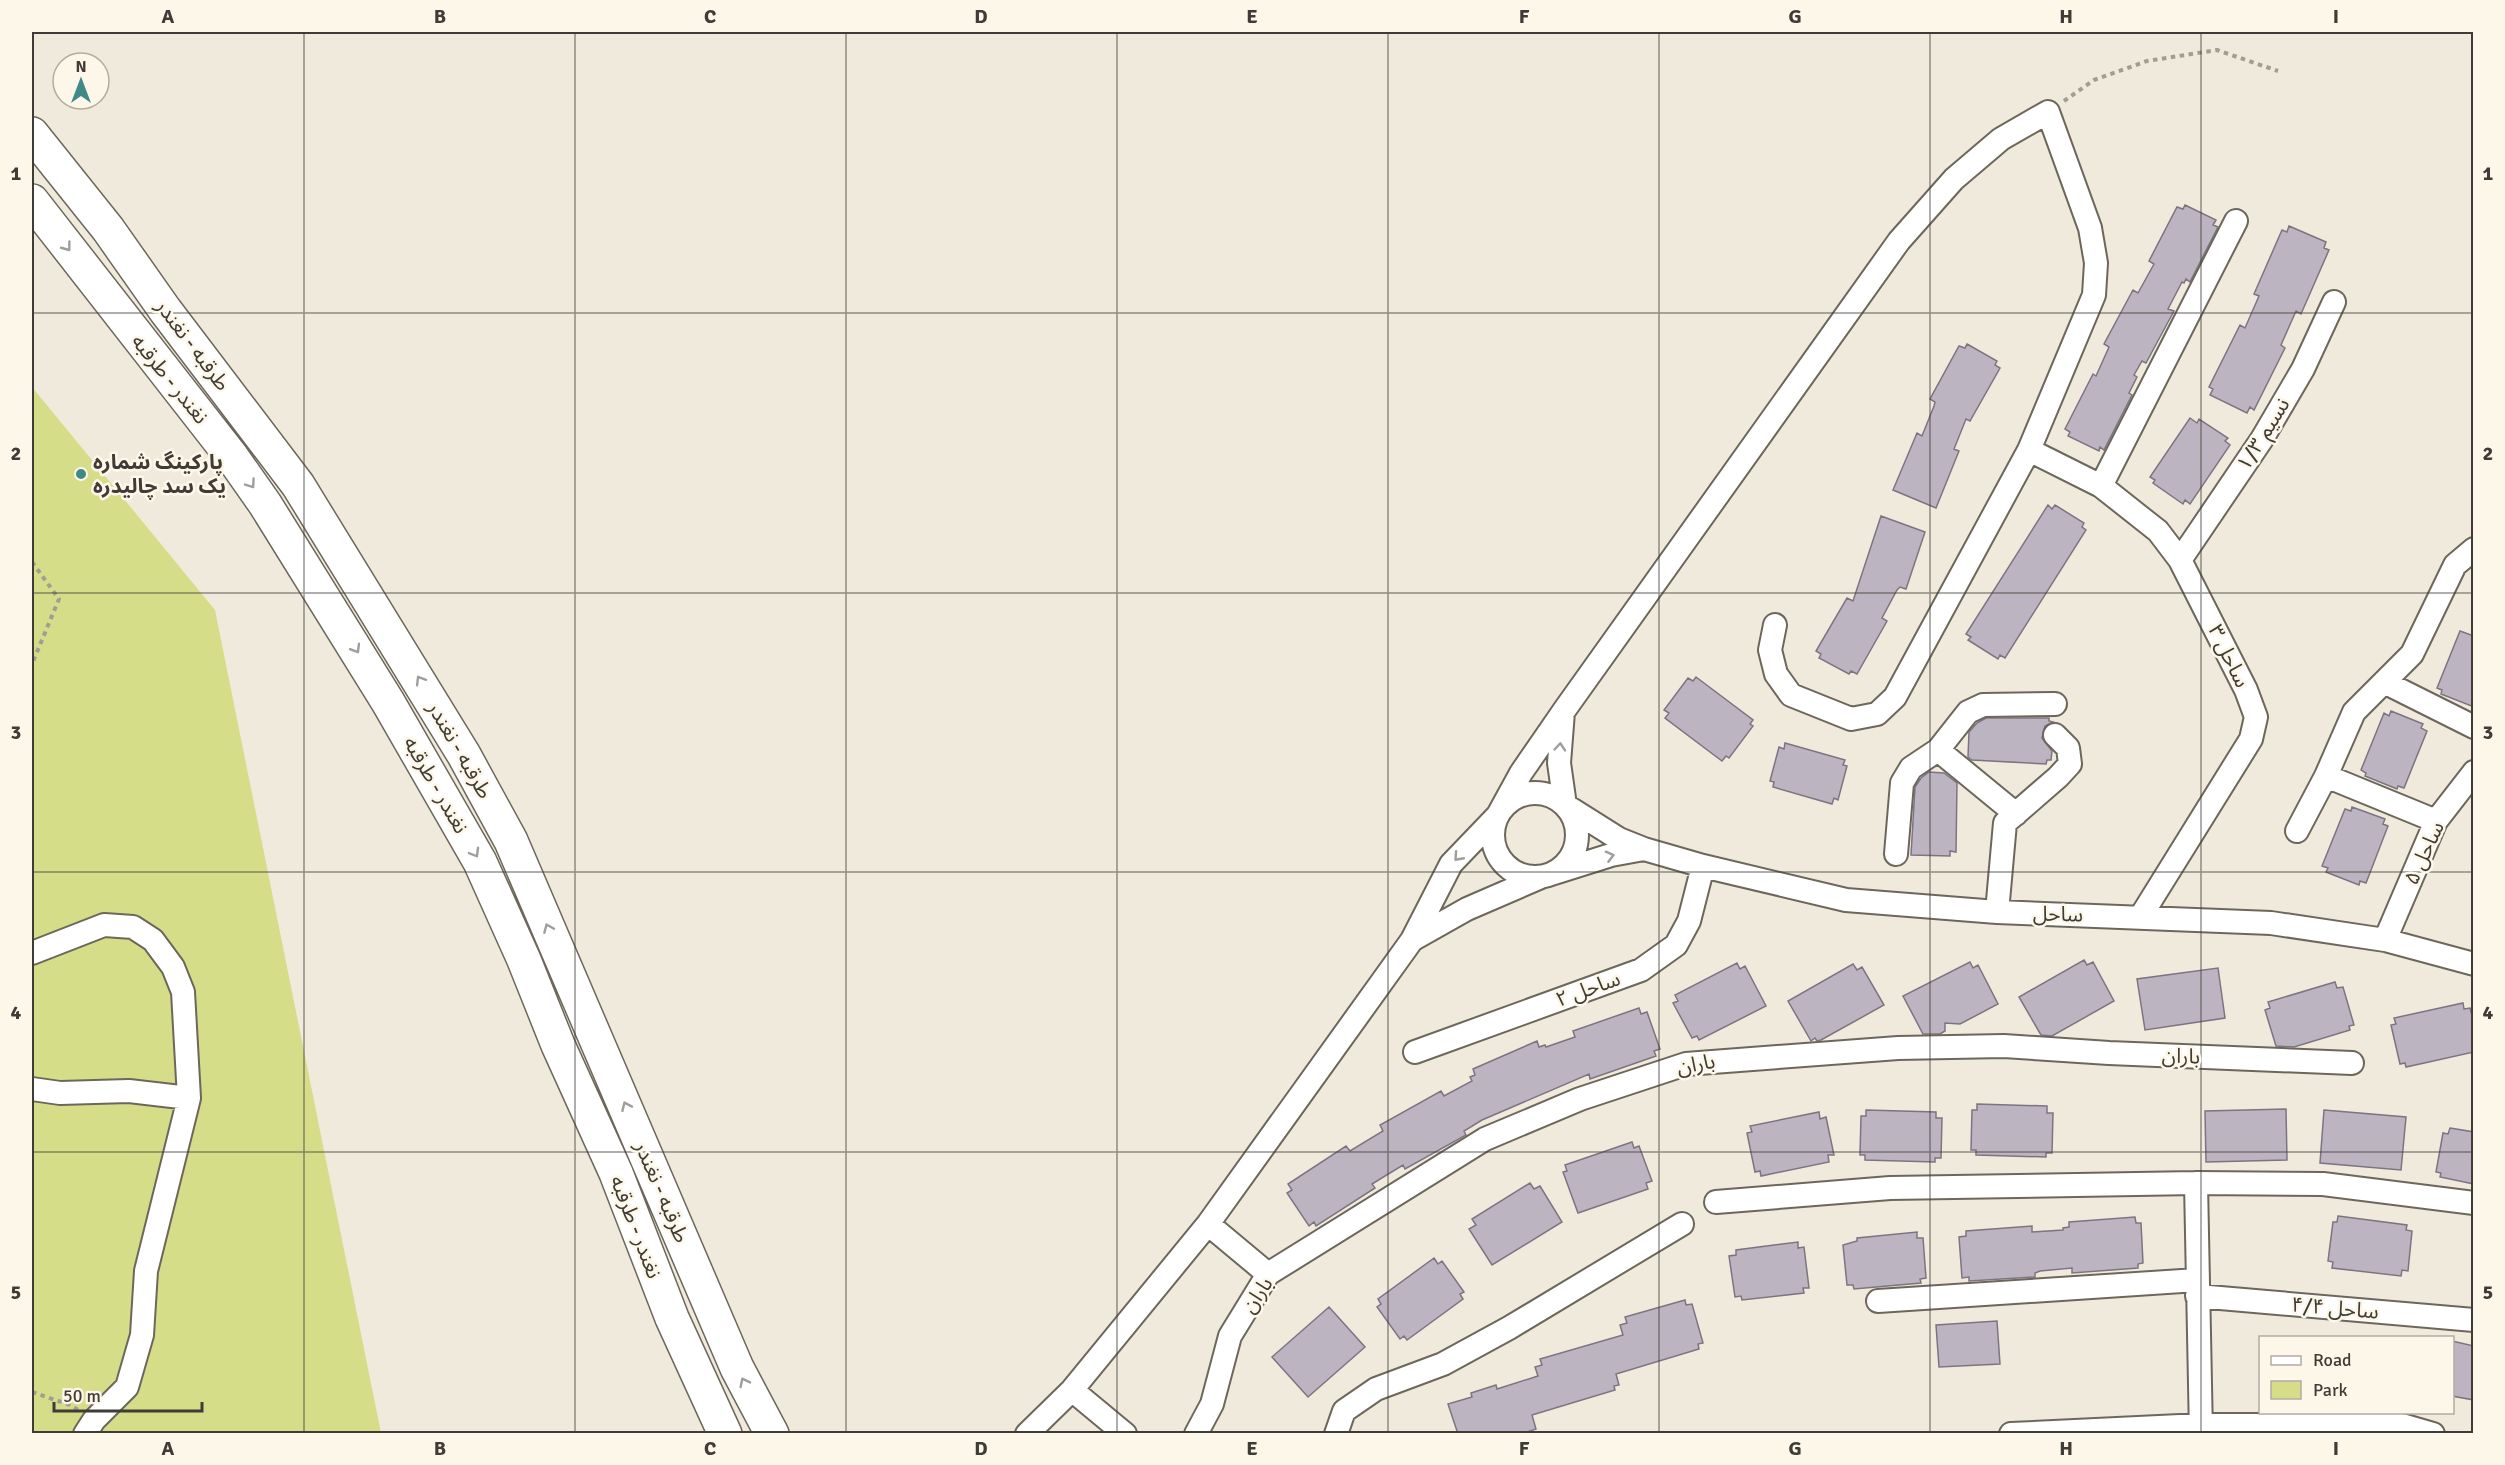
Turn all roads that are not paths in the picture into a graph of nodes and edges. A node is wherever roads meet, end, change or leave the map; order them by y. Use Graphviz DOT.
graph roads {
  1 [pos="32,134"];
  2 [pos="32,201"];
  3 [pos="2236,221"];
  4 [pos="2334,302"];
  5 [pos="2029,450"];
  6 [pos="2101,486"];
  7 [pos="2474,549"];
  8 [pos="2180,560"];
  9 [pos="1775,625"];
  10 [pos="2384,682"];
  11 [pos="2055,704"];
  12 [pos="1563,712"];
  13 [pos="2474,727"];
  14 [pos="2055,735"];
  15 [pos="1938,750"];
  16 [pos="2474,772"];
  17 [pos="2326,776"];
  18 [pos="1565,805"];
  19 [pos="2016,814"];
  20 [pos="1498,815"];
  21 [pos="2436,821"];
  22 [pos="2297,831"];
  23 [pos="1644,849"];
  24 [pos="1896,854"];
  25 [pos="1703,866"];
  26 [pos="1547,875"];
  27 [pos="1997,912"];
  28 [pos="2141,916"];
  29 [pos="1412,940"];
  30 [pos="2385,940"];
  31 [pos="32,953"];
  32 [pos="2474,964"];
  33 [pos="1415,1052"];
  34 [pos="2352,1062"];
  35 [pos="32,1089"];
  36 [pos="189,1098"];
  37 [pos="2196,1183"];
  38 [pos="1716,1203"];
  39 [pos="2474,1203"];
  40 [pos="1208,1224"];
  41 [pos="1682,1224"];
  42 [pos="1268,1274"];
  43 [pos="2197,1288"];
  44 [pos="1878,1301"];
  45 [pos="2474,1320"];
  46 [pos="1072,1390"];
  47 [pos="1050,1412"];
  48 [pos="2201,1429"];
  49 [pos="85,1434"];
  50 [pos="725,1434"];
  51 [pos="772,1434"];
  52 [pos="1027,1434"];
  53 [pos="1041,1434"];
  54 [pos="1125,1434"];
  55 [pos="1196,1434"];
  56 [pos="1336,1434"];
  57 [pos="2011,1434"];
  58 [pos="2433,1434"];
  51 -- 1 [label="street, طرقبه - نغندر, one-way"];
  2 -- 50 [label="street, نغندر - طرقبه, one-way"];
  3 -- 6 [label="street"];
  4 -- 8 [label="street, نسیم ۱/۳"];
  5 -- 6 [label="street, ساحل ۳"];
  5 -- 9 [label="street"];
  5 -- 12 [label="street"];
  6 -- 8 [label="street, ساحل ۳"];
  7 -- 10 [label="street"];
  8 -- 28 [label="street, ساحل ۳"];
  10 -- 13 [label="street"];
  10 -- 17 [label="street"];
  11 -- 15 [label="street"];
  18 -- 12 [label="street, one-way"];
  12 -- 20 [label="street"];
  14 -- 19 [label="street"];
  15 -- 19 [label="street"];
  15 -- 24 [label="street"];
  16 -- 21 [label="street, ساحل ۵"];
  17 -- 21 [label="street"];
  17 -- 22 [label="street"];
  18 -- 20 [label="street"];
  18 -- 23 [label="street, ساحل"];
  18 -- 26 [label="street"];
  19 -- 27 [label="street"];
  20 -- 26 [label="street"];
  20 -- 29 [label="street, one-way"];
  21 -- 30 [label="street, ساحل ۵"];
  23 -- 25 [label="street, ساحل"];
  26 -- 23 [label="street, ساحل, one-way"];
  25 -- 27 [label="street, ساحل"];
  25 -- 33 [label="street, ساحل ۲"];
  26 -- 29 [label="street, ساحل"];
  27 -- 28 [label="street, ساحل"];
  28 -- 30 [label="street, ساحل"];
  29 -- 40 [label="street"];
  30 -- 32 [label="street, ساحل"];
  31 -- 36 [label="street"];
  34 -- 42 [label="street, باران"];
  35 -- 36 [label="street"];
  36 -- 49 [label="street"];
  37 -- 38 [label="street"];
  37 -- 39 [label="street"];
  37 -- 43 [label="street"];
  40 -- 42 [label="street"];
  40 -- 46 [label="street"];
  41 -- 56 [label="street"];
  42 -- 55 [label="street, باران"];
  43 -- 44 [label="street, ساحل ۴/۴"];
  43 -- 45 [label="street, ساحل ۴/۴"];
  43 -- 48 [label="street"];
  46 -- 47 [label="street"];
  46 -- 54 [label="street"];
  47 -- 52 [label="street"];
  47 -- 53 [label="street"];
  48 -- 57 [label="street"];
  48 -- 58 [label="street"];
}
